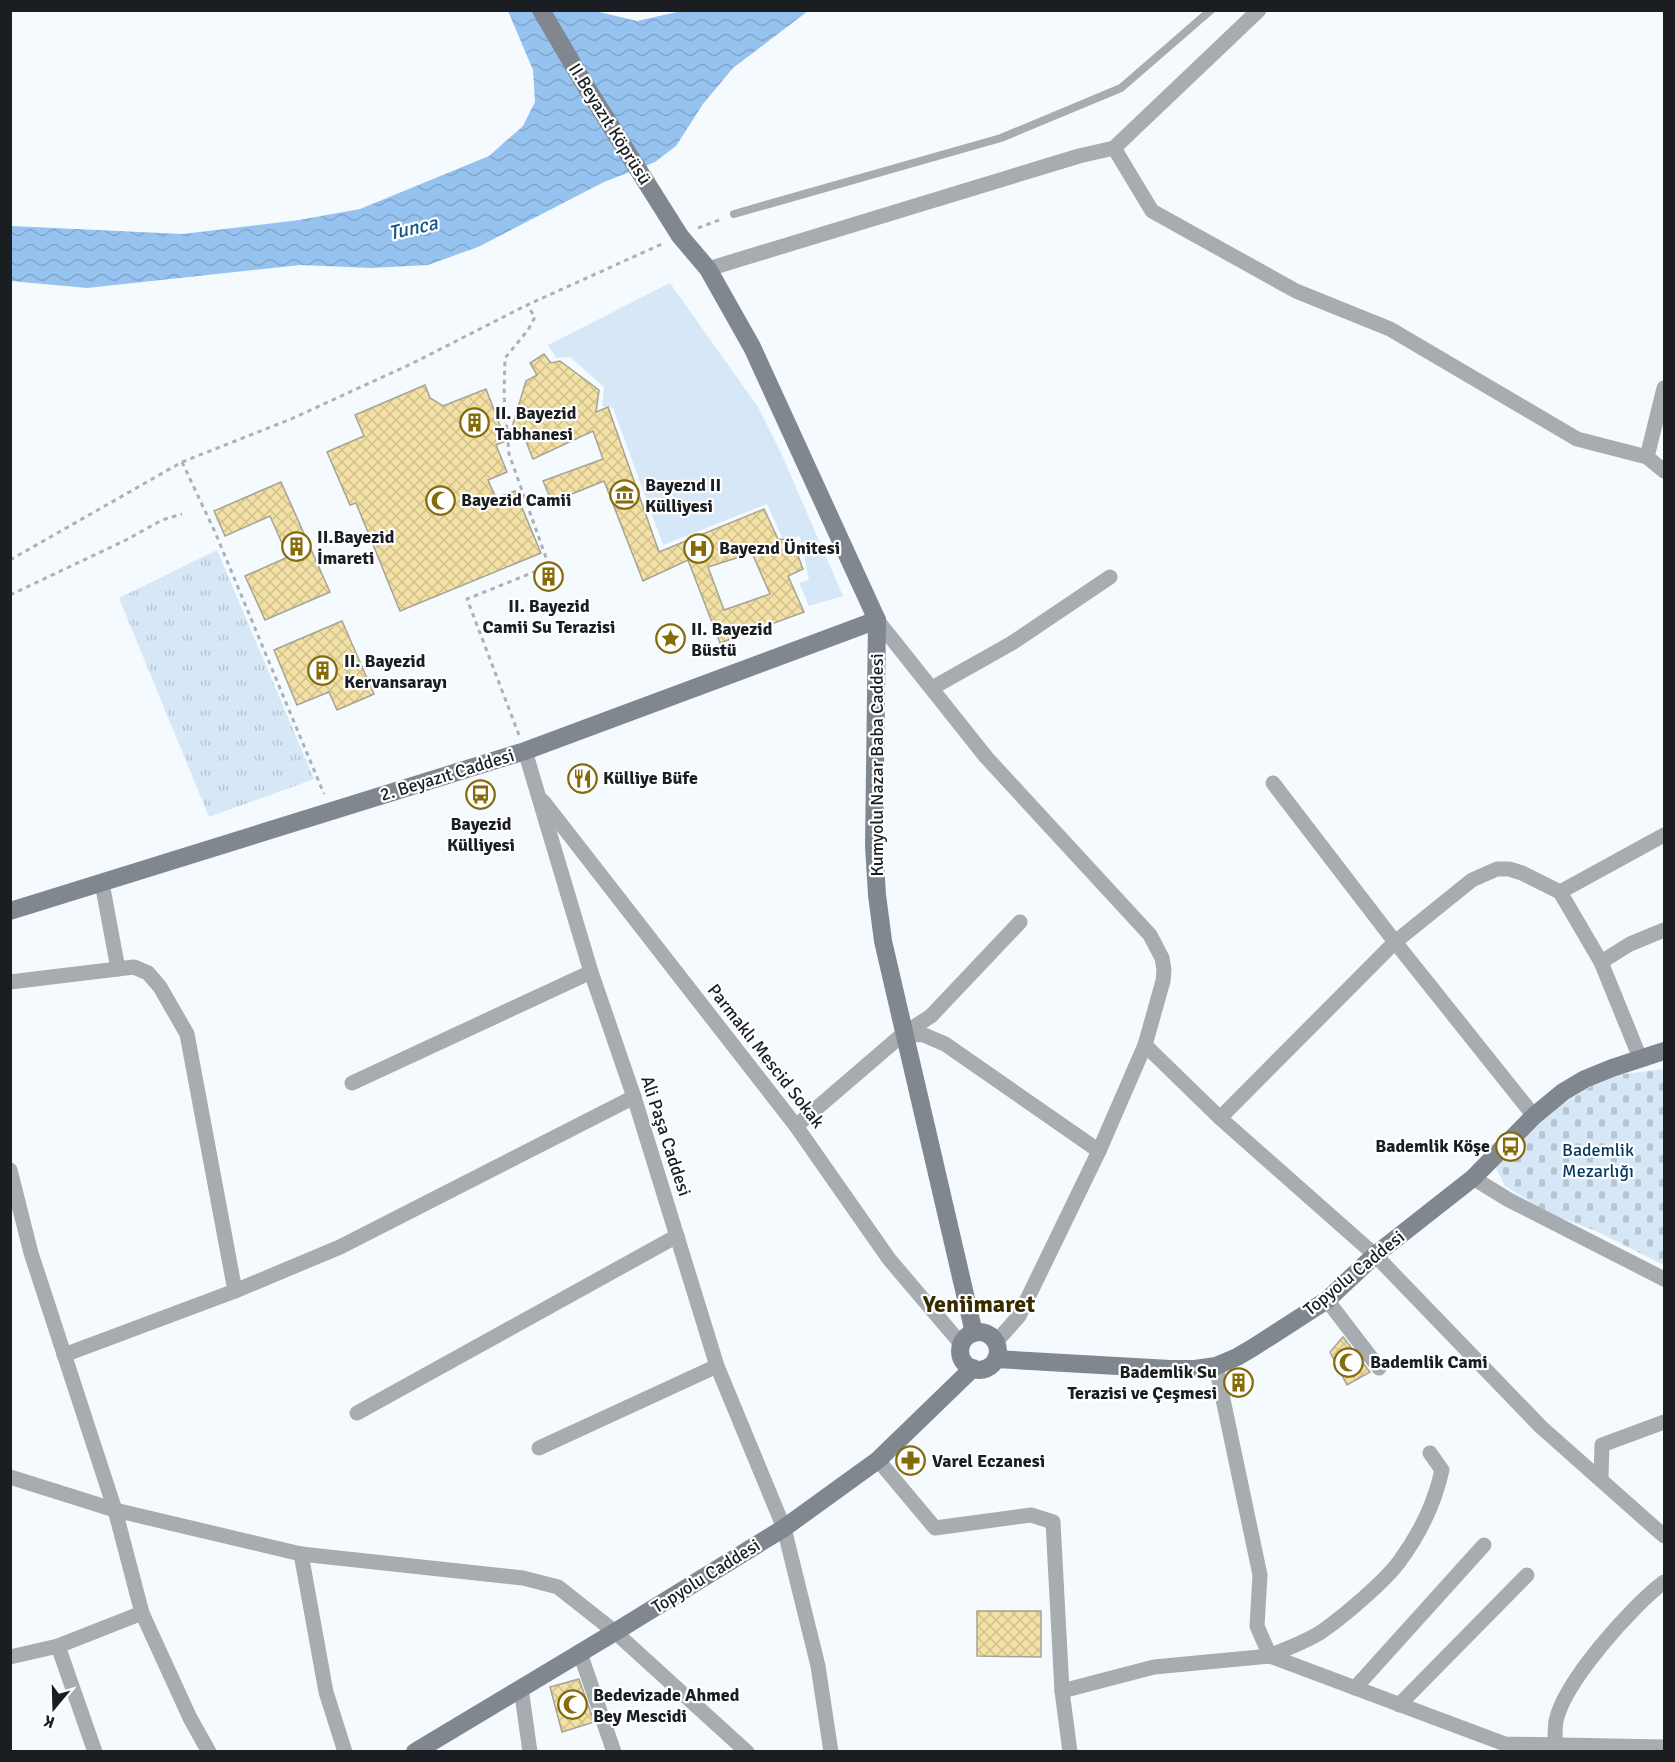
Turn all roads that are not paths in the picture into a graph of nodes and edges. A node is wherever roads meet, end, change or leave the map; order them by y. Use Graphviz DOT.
graph roads {
  1 [pos="541,10"];
  2 [pos="1211,10"];
  3 [pos="1259,10"];
  4 [pos="1114,148"];
  5 [pos="734,214"];
  6 [pos="680,236"];
  7 [pos="708,269"];
  8 [pos="1665,388"];
  9 [pos="1647,457"];
  10 [pos="1665,471"];
  11 [pos="1110,577"];
  12 [pos="877,620"];
  13 [pos="932,688"];
  14 [pos="525,751"];
  15 [pos="1273,783"];
  16 [pos="536,793"];
  17 [pos="1665,835"];
  18 [pos="102,883"];
  19 [pos="1560,892"];
  20 [pos="10,911"];
  21 [pos="1020,922"];
  22 [pos="1665,930"];
  23 [pos="1395,942"];
  24 [pos="1601,962"];
  25 [pos="118,969"];
  26 [pos="591,972"];
  27 [pos="10,982"];
  28 [pos="903,1034"];
  29 [pos="1145,1045"];
  30 [pos="1665,1051"];
  31 [pos="1640,1058"];
  32 [pos="352,1083"];
  33 [pos="634,1097"];
  34 [pos="1534,1116"];
  35 [pos="1220,1118"];
  36 [pos="796,1126"];
  37 [pos="1100,1151"];
  38 [pos="10,1170"];
  39 [pos="1473,1178"];
  40 [pos="677,1236"];
  41 [pos="1375,1255"];
  42 [pos="1665,1279"];
  43 [pos="235,1291"];
  44 [pos="1327,1300"];
  45 [pos="968,1339"];
  46 [pos="996,1351"];
  47 [pos="64,1355"];
  48 [pos="717,1366"];
  49 [pos="1216,1366"];
  50 [pos="973,1368"];
  51 [pos="1379,1368"];
  52 [pos="357,1413"];
  53 [pos="1665,1422"];
  54 [pos="539,1448"];
  55 [pos="1430,1453"];
  56 [pos="878,1460"];
  57 [pos="10,1477"];
  58 [pos="1601,1478"];
  59 [pos="115,1510"];
  60 [pos="784,1528"];
  61 [pos="1665,1536"];
  62 [pos="1484,1545"];
  63 [pos="301,1554"];
  64 [pos="1527,1575"];
  65 [pos="1665,1582"];
  66 [pos="142,1612"];
  67 [pos="615,1632"];
  68 [pos="58,1646"];
  69 [pos="580,1653"];
  70 [pos="1270,1656"];
  71 [pos="10,1657"];
  72 [pos="521,1688"];
  73 [pos="1355,1688"];
  74 [pos="1062,1691"];
  75 [pos="1399,1705"];
  76 [pos="1555,1744"];
  77 [pos="1665,1747"];
  78 [pos="94,1752"];
  79 [pos="209,1752"];
  80 [pos="345,1752"];
  81 [pos="415,1752"];
  82 [pos="530,1752"];
  83 [pos="614,1752"];
  84 [pos="747,1752"];
  85 [pos="831,1752"];
  86 [pos="1070,1752"];
  1 -- 6 [label="street, II.Beyazıt Köprüsü"];
  2 -- 5 [label="lane"];
  3 -- 4 [label="street"];
  4 -- 7 [label="street"];
  4 -- 9 [label="street"];
  6 -- 7 [label="street, Kumyolu Nazar Baba Caddesi"];
  7 -- 12 [label="street, Kumyolu Nazar Baba Caddesi"];
  8 -- 9 [label="street"];
  9 -- 10 [label="street"];
  11 -- 13 [label="street"];
  12 -- 13 [label="street"];
  12 -- 14 [label="street, 2. Beyazıt Caddesi"];
  12 -- 28 [label="street, Kumyolu Nazar Baba Caddesi"];
  13 -- 29 [label="street"];
  14 -- 16 [label="street, Ali Paşa Caddesi"];
  14 -- 18 [label="street, 2. Beyazıt Caddesi"];
  15 -- 23 [label="street"];
  16 -- 26 [label="street, Ali Paşa Caddesi"];
  16 -- 36 [label="street, Parmaklı Mescid Sokak"];
  17 -- 19 [label="street"];
  18 -- 20 [label="street, 2. Beyazıt Caddesi"];
  18 -- 25 [label="street"];
  19 -- 23 [label="street"];
  19 -- 24 [label="street"];
  21 -- 28 [label="street"];
  22 -- 24 [label="street"];
  23 -- 34 [label="street"];
  23 -- 35 [label="street"];
  24 -- 31 [label="street"];
  25 -- 27 [label="street"];
  25 -- 43 [label="street"];
  26 -- 32 [label="street"];
  26 -- 33 [label="street, Ali Paşa Caddesi"];
  28 -- 36 [label="street"];
  28 -- 37 [label="street"];
  28 -- 45 [label="street, Kumyolu Nazar Baba Caddesi"];
  29 -- 35 [label="street"];
  29 -- 37 [label="street"];
  30 -- 31 [label="street, Topyolu Caddesi"];
  31 -- 34 [label="street, Topyolu Caddesi"];
  33 -- 40 [label="street, Ali Paşa Caddesi"];
  33 -- 43 [label="street"];
  34 -- 39 [label="street, Topyolu Caddesi"];
  35 -- 41 [label="street"];
  36 -- 45 [label="street, Parmaklı Mescid Sokak"];
  37 -- 46 [label="street"];
  38 -- 47 [label="street"];
  39 -- 41 [label="street, Topyolu Caddesi"];
  39 -- 42 [label="street"];
  40 -- 48 [label="street, Ali Paşa Caddesi"];
  40 -- 52 [label="street"];
  41 -- 44 [label="street, Topyolu Caddesi"];
  41 -- 58 [label="street"];
  43 -- 47 [label="street"];
  44 -- 49 [label="street, Topyolu Caddesi"];
  44 -- 51 [label="street"];
  45 -- 46 [label="street"];
  45 -- 50 [label="street"];
  46 -- 49 [label="street, Topyolu Caddesi"];
  46 -- 50 [label="street"];
  47 -- 59 [label="street"];
  48 -- 54 [label="street"];
  48 -- 60 [label="street, Ali Paşa Caddesi"];
  49 -- 70 [label="street"];
  50 -- 56 [label="street, Topyolu Caddesi"];
  53 -- 58 [label="street"];
  55 -- 70 [label="street"];
  56 -- 60 [label="street, Topyolu Caddesi"];
  56 -- 74 [label="street"];
  57 -- 59 [label="street"];
  58 -- 61 [label="street"];
  59 -- 63 [label="street"];
  59 -- 66 [label="street"];
  60 -- 67 [label="street, Topyolu Caddesi"];
  60 -- 85 [label="street, Ali Paşa Caddesi"];
  62 -- 73 [label="street"];
  63 -- 67 [label="street"];
  63 -- 80 [label="street"];
  64 -- 75 [label="street"];
  65 -- 76 [label="street"];
  66 -- 68 [label="street"];
  66 -- 79 [label="street"];
  67 -- 69 [label="street, Topyolu Caddesi"];
  67 -- 84 [label="street"];
  68 -- 71 [label="street"];
  68 -- 78 [label="street"];
  69 -- 72 [label="street, Topyolu Caddesi"];
  69 -- 83 [label="street"];
  70 -- 73 [label="street"];
  70 -- 74 [label="street"];
  72 -- 81 [label="street, Topyolu Caddesi"];
  72 -- 82 [label="street"];
  73 -- 75 [label="street"];
  74 -- 86 [label="street"];
  75 -- 76 [label="street"];
  76 -- 77 [label="street"];
}
